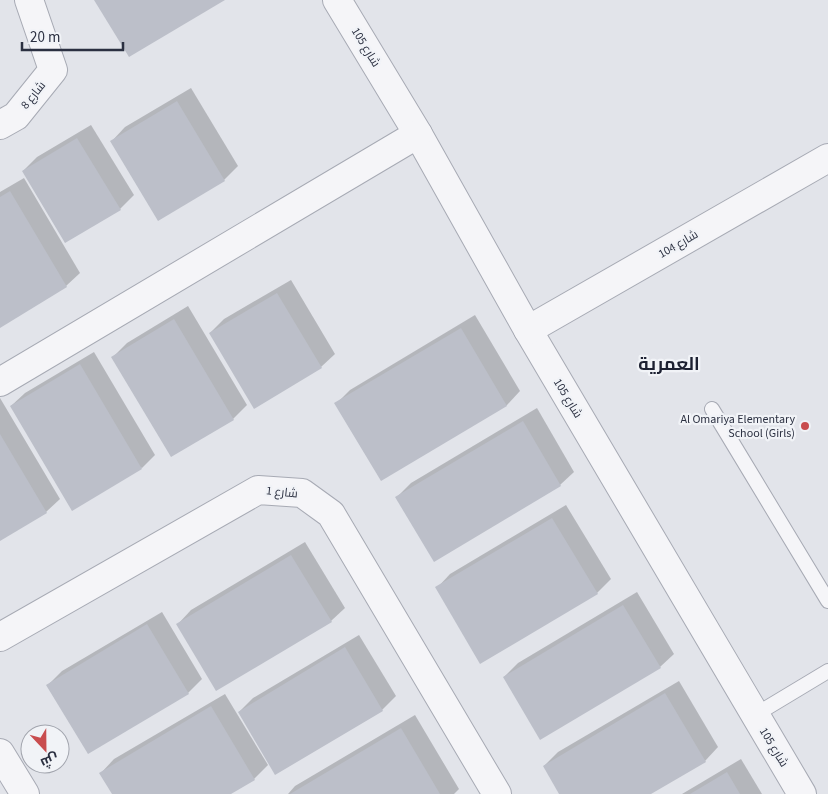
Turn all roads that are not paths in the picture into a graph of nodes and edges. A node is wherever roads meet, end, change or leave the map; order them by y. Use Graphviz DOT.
graph roads {
  1 [pos="28,0"];
  2 [pos="337,0"];
  3 [pos="0,126"];
  4 [pos="418,134"];
  5 [pos="828,158"];
  6 [pos="528,330"];
  7 [pos="0,382"];
  8 [pos="712,409"];
  9 [pos="828,601"];
  10 [pos="0,637"];
  11 [pos="828,671"];
  12 [pos="755,715"];
  13 [pos="0,753"];
  14 [pos="25,794"];
  15 [pos="497,794"];
  16 [pos="802,794"];
  1 -- 3 [label="street, شارع 8"];
  2 -- 4 [label="street, شارع 105"];
  4 -- 6 [label="street, شارع 105"];
  4 -- 7 [label="street"];
  5 -- 6 [label="street, شارع 104"];
  6 -- 12 [label="street, شارع 105"];
  8 -- 9 [label="lane"];
  10 -- 15 [label="street, شارع 1"];
  11 -- 12 [label="lane"];
  12 -- 16 [label="street, شارع 105"];
  13 -- 14 [label="street"];
}
